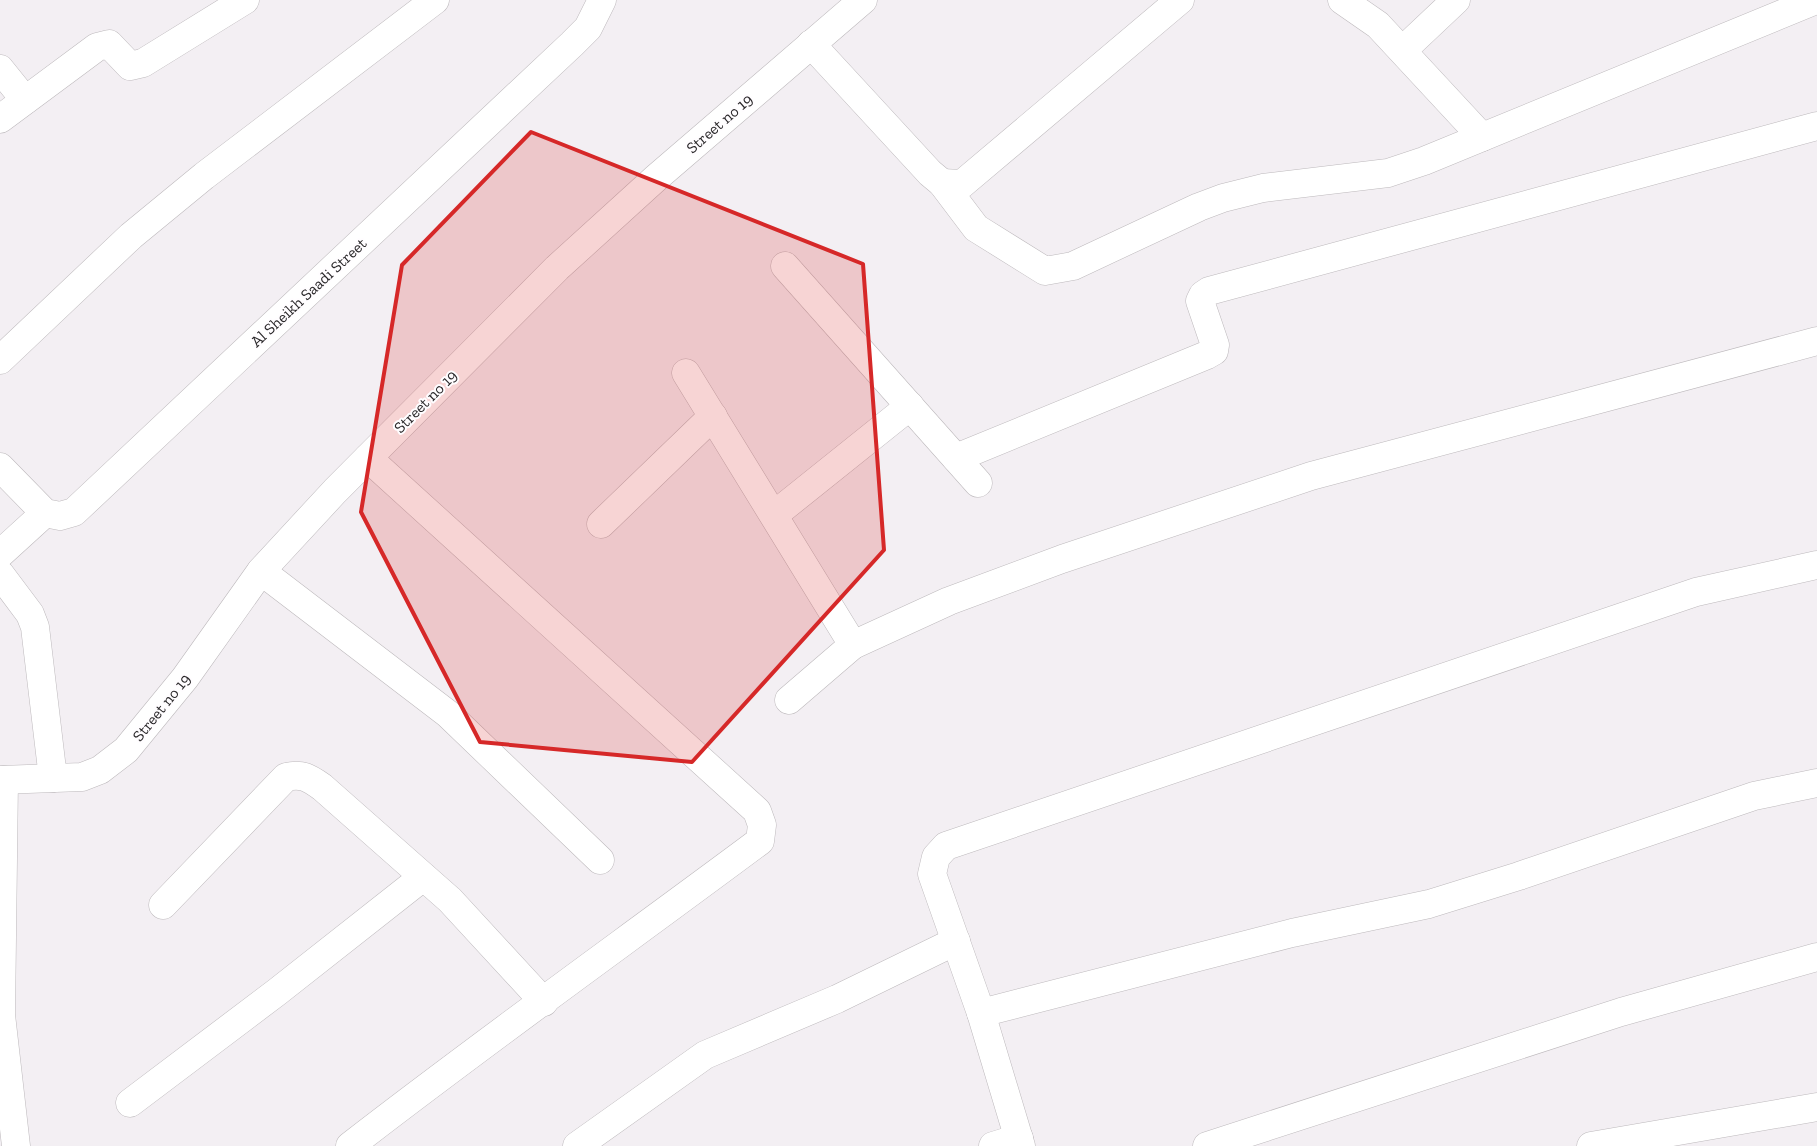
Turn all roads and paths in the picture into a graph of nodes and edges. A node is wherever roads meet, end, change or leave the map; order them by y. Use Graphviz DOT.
graph roads {
  1 [pos="245,0"];
  2 [pos="435,0"];
  3 [pos="602,0"];
  4 [pos="863,0"];
  5 [pos="1180,0"];
  6 [pos="1342,0"];
  7 [pos="1456,0"];
  8 [pos="1816,0"];
  9 [pos="811,44"];
  10 [pos="1403,50"];
  11 [pos="0,70"];
  12 [pos="25,100"];
  13 [pos="0,119"];
  14 [pos="1817,126"];
  15 [pos="1482,137"];
  16 [pos="942,183"];
  17 [pos="785,266"];
  18 [pos="1817,341"];
  19 [pos="0,360"];
  20 [pos="686,373"];
  21 [pos="910,406"];
  22 [pos="712,416"];
  23 [pos="368,458"];
  24 [pos="956,458"];
  25 [pos="0,467"];
  26 [pos="978,484"];
  27 [pos="45,513"];
  28 [pos="774,514"];
  29 [pos="601,524"];
  30 [pos="0,554"];
  31 [pos="1817,565"];
  32 [pos="261,571"];
  33 [pos="0,574"];
  34 [pos="853,645"];
  35 [pos="789,700"];
  36 [pos="53,778"];
  37 [pos="2,780"];
  38 [pos="1817,782"];
  39 [pos="600,860"];
  40 [pos="423,877"];
  41 [pos="164,905"];
  42 [pos="956,941"];
  43 [pos="1817,957"];
  44 [pos="544,1002"];
  45 [pos="981,1014"];
  46 [pos="1,1015"];
  47 [pos="130,1102"];
  48 [pos="1817,1107"];
  49 [pos="1011,1143"];
  50 [pos="16,1146"];
  51 [pos="350,1146"];
  52 [pos="577,1146"];
  53 [pos="1207,1146"];
  54 [pos="1591,1146"];
  1 -- 12 [label="street"];
  2 -- 19 [label="street"];
  3 -- 27 [label="street, Al Sheikh Saadi Street"];
  4 -- 9 [label="street, Street no 19"];
  5 -- 16 [label="street"];
  6 -- 10 [label="street"];
  7 -- 10 [label="street"];
  8 -- 15 [label="street"];
  9 -- 16 [label="street"];
  9 -- 23 [label="street, Street no 19"];
  10 -- 15 [label="street"];
  11 -- 12 [label="street"];
  12 -- 13 [label="street"];
  14 -- 24 [label="street"];
  15 -- 16 [label="street"];
  17 -- 21 [label="street"];
  18 -- 34 [label="street"];
  20 -- 22 [label="street"];
  21 -- 24 [label="street"];
  21 -- 28 [label="street"];
  22 -- 28 [label="street"];
  22 -- 29 [label="street"];
  23 -- 32 [label="street, Street no 19"];
  23 -- 44 [label="street"];
  24 -- 26 [label="street"];
  25 -- 27 [label="street"];
  27 -- 30 [label="street"];
  28 -- 34 [label="street"];
  31 -- 42 [label="street"];
  32 -- 36 [label="street, Street no 19"];
  32 -- 39 [label="street"];
  33 -- 36 [label="street"];
  34 -- 35 [label="street"];
  36 -- 37 [label="street, Street no 19"];
  37 -- 46 [label="street"];
  38 -- 45 [label="street"];
  40 -- 41 [label="street"];
  40 -- 44 [label="street"];
  40 -- 47 [label="street"];
  42 -- 45 [label="street"];
  42 -- 52 [label="street"];
  43 -- 53 [label="street"];
  44 -- 51 [label="street"];
  45 -- 49 [label="street"];
  46 -- 50 [label="street"];
  48 -- 54 [label="street"];
}
